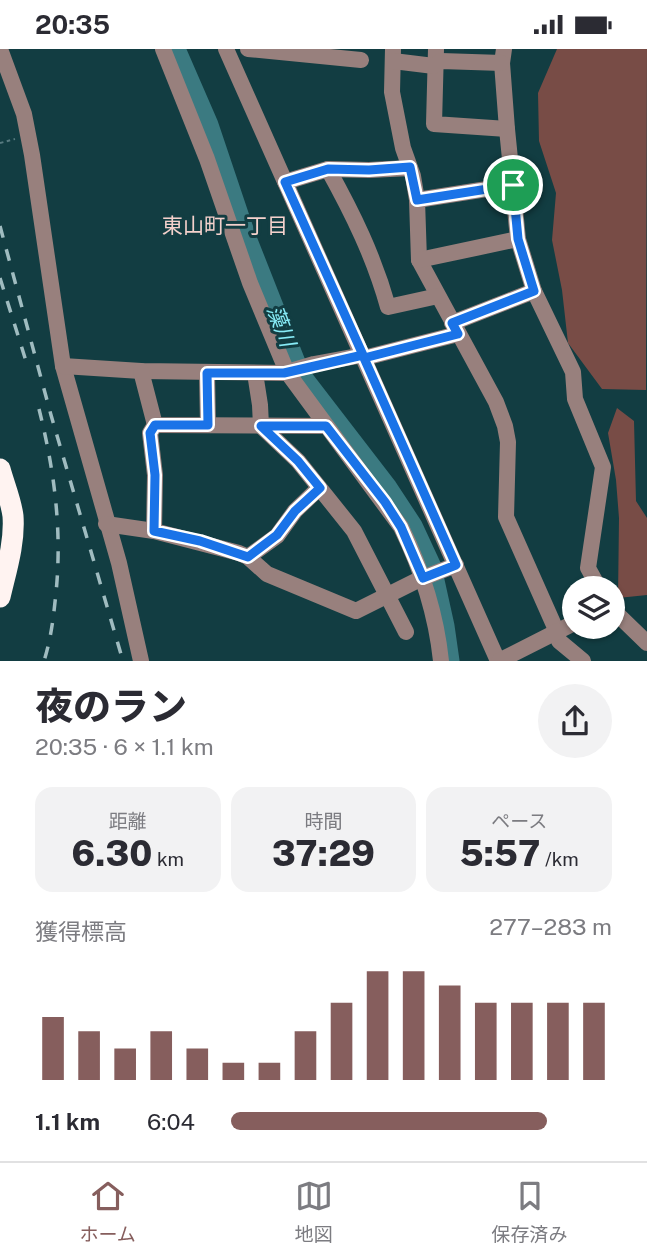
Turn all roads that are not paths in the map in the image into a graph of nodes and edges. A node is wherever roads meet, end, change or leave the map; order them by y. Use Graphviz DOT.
graph roads {
  1 [pos="0,49"];
  2 [pos="163,49"];
  3 [pos="226,49"];
  4 [pos="248,49"];
  5 [pos="436,49"];
  6 [pos="393,55"];
  7 [pos="503,56"];
  8 [pos="361,60"];
  9 [pos="434,66"];
  10 [pos="507,129"];
  11 [pos="410,167"];
  12 [pos="328,169"];
  13 [pos="285,182"];
  14 [pos="513,185"];
  15 [pos="417,200"];
  16 [pos="518,239"];
  17 [pos="419,260"];
  18 [pos="534,291"];
  19 [pos="438,296"];
  20 [pos="455,328"];
  21 [pos="364,356"];
  22 [pos="63,366"];
  23 [pos="294,370"];
  24 [pos="141,371"];
  25 [pos="207,373"];
  26 [pos="255,373"];
  27 [pos="155,425"];
  28 [pos="208,425"];
  29 [pos="261,426"];
  30 [pos="326,426"];
  31 [pos="0,469"];
  32 [pos="320,488"];
  33 [pos="106,524"];
  34 [pos="154,531"];
  35 [pos="248,557"];
  36 [pos="437,572"];
  37 [pos="592,576"];
  38 [pos="387,594"];
  39 [pos="0,597"];
  40 [pos="625,622"];
  41 [pos="562,629"];
  42 [pos="406,632"];
  43 [pos="557,632"];
  44 [pos="647,643"];
  45 [pos="141,660"];
  46 [pos="441,660"];
  47 [pos="499,660"];
  48 [pos="583,660"];
  1 -- 22 [label="street"];
  2 -- 23 [label="street"];
  3 -- 13 [label="street"];
  4 -- 8 [label="street"];
  5 -- 9 [label="street"];
  6 -- 9 [label="street"];
  6 -- 11 [label="street"];
  7 -- 9 [label="street"];
  7 -- 10 [label="street"];
  9 -- 10 [label="street"];
  10 -- 14 [label="street"];
  11 -- 12 [label="street"];
  11 -- 15 [label="street"];
  12 -- 13 [label="street"];
  12 -- 19 [label="street"];
  13 -- 21 [label="street"];
  14 -- 15 [label="street"];
  14 -- 16 [label="street"];
  15 -- 17 [label="street"];
  16 -- 17 [label="street"];
  16 -- 18 [label="street"];
  17 -- 19 [label="street"];
  18 -- 20 [label="street"];
  18 -- 37 [label="street"];
  19 -- 20 [label="street"];
  20 -- 21 [label="street"];
  20 -- 43 [label="street"];
  21 -- 23 [label="street"];
  21 -- 36 [label="street"];
  22 -- 24 [label="street"];
  22 -- 33 [label="street"];
  23 -- 26 [label="street"];
  23 -- 30 [label="street"];
  24 -- 25 [label="street"];
  24 -- 27 [label="street"];
  25 -- 26 [label="street"];
  25 -- 28 [label="street"];
  26 -- 29 [label="street"];
  27 -- 28 [label="street"];
  27 -- 34 [label="street"];
  28 -- 29 [label="street"];
  29 -- 30 [label="street"];
  29 -- 32 [label="street"];
  30 -- 36 [label="street"];
  31 -- 39 [label="highway"];
  32 -- 35 [label="street"];
  32 -- 38 [label="street"];
  33 -- 34 [label="street"];
  33 -- 45 [label="street"];
  34 -- 35 [label="street"];
  35 -- 38 [label="street"];
  36 -- 38 [label="street"];
  36 -- 46 [label="street"];
  36 -- 47 [label="street"];
  38 -- 42 [label="street"];
  40 -- 44 [label="street"];
  41 -- 43 [label="street"];
  43 -- 47 [label="street"];
  43 -- 48 [label="street"];
}
